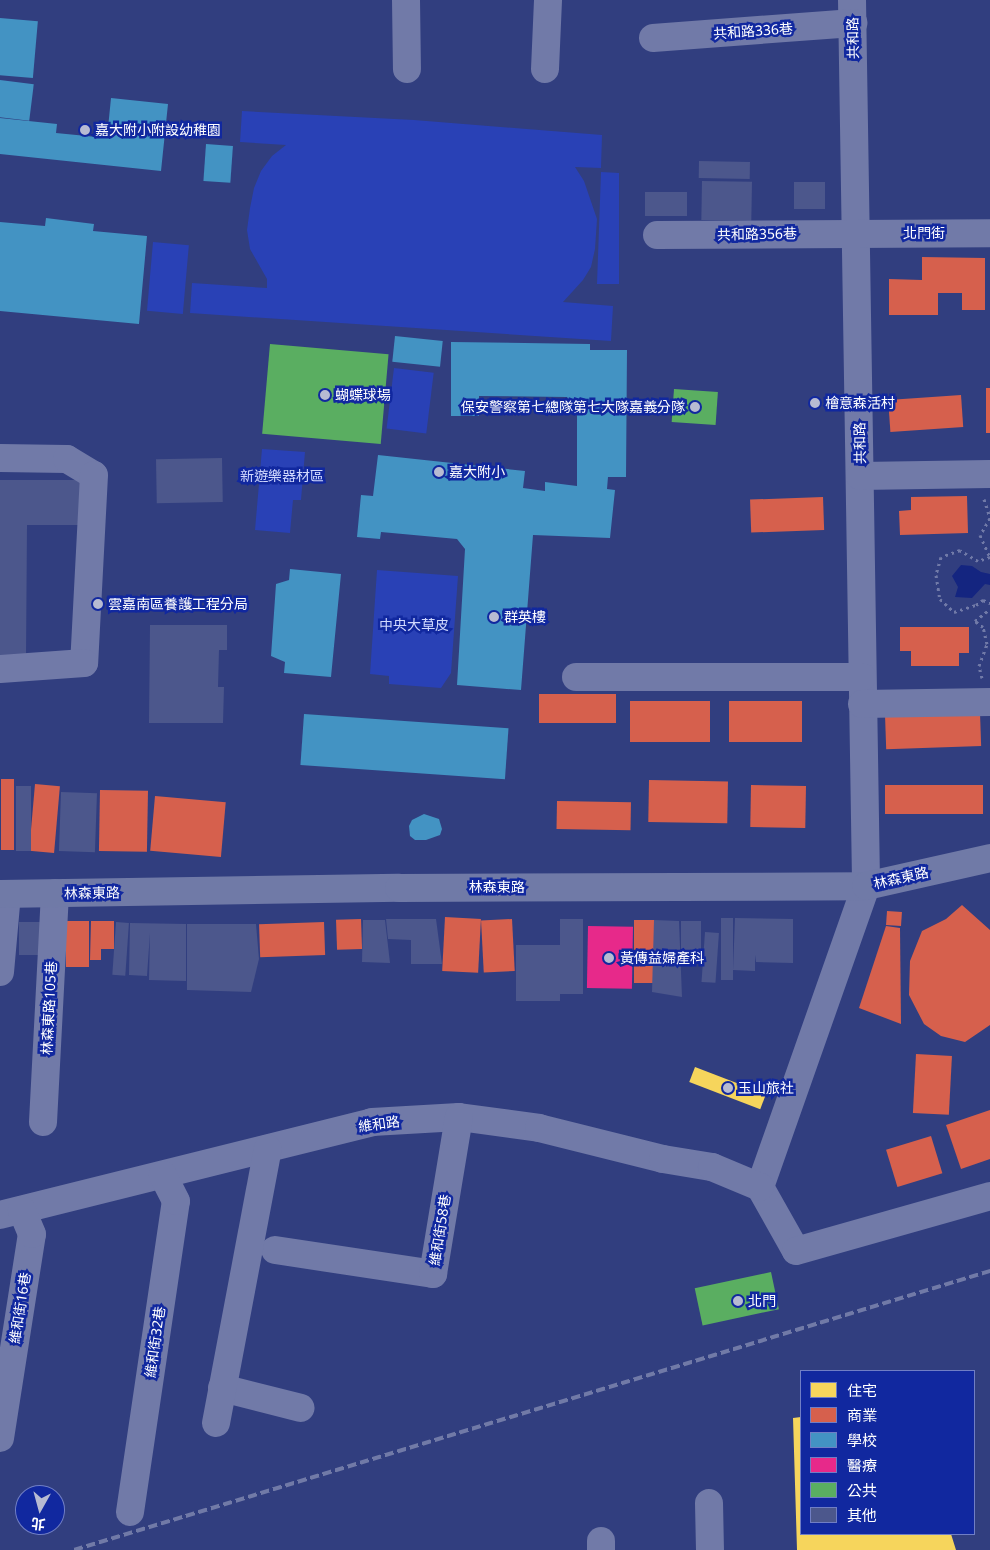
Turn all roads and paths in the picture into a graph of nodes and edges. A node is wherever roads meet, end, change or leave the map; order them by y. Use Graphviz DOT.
graph roads {
  1 [pos="406,0"];
  2 [pos="548,0"];
  3 [pos="853,11"];
  4 [pos="653,38"];
  5 [pos="407,69"];
  6 [pos="546,69"];
  7 [pos="857,233"];
  8 [pos="990,233"];
  9 [pos="657,235"];
  10 [pos="0,458"];
  11 [pos="860,476"];
  12 [pos="988,484"];
  13 [pos="990,557"];
  14 [pos="990,603"];
  15 [pos="990,609"];
  16 [pos="0,669"];
  17 [pos="576,677"];
  18 [pos="862,677"];
  19 [pos="989,702"];
  20 [pos="862,704"];
  21 [pos="990,858"];
  22 [pos="866,886"];
  23 [pos="55,893"];
  24 [pos="4,894"];
  25 [pos="0,972"];
  26 [pos="459,1117"];
  27 [pos="43,1122"];
  28 [pos="268,1148"];
  29 [pos="163,1175"];
  30 [pos="760,1187"];
  31 [pos="990,1196"];
  32 [pos="11,1213"];
  33 [pos="275,1250"];
  34 [pos="222,1388"];
  35 [pos="301,1408"];
  36 [pos="216,1422"];
  37 [pos="0,1438"];
  38 [pos="709,1503"];
  39 [pos="130,1512"];
  40 [pos="710,1550"];
  1 -- 5 [label="street"];
  2 -- 6 [label="street"];
  3 -- 4 [label="street, 共和路336巷"];
  3 -- 7 [label="street, 共和路"];
  7 -- 8 [label="street, 北門街"];
  7 -- 9 [label="street, 共和路356巷"];
  7 -- 11 [label="street, 共和路"];
  10 -- 16 [label="street"];
  11 -- 12 [label="street"];
  11 -- 18 [label="street, 共和路"];
  12 -- 13 [label="path"];
  13 -- 14 [label="path"];
  15 -- 19 [label="path"];
  17 -- 18 [label="street"];
  18 -- 20 [label="street, 共和路"];
  19 -- 20 [label="street"];
  20 -- 22 [label="street, 共和路"];
  21 -- 22 [label="main road, 林森東路"];
  22 -- 23 [label="main road, 林森東路"];
  22 -- 30 [label="street"];
  23 -- 24 [label="main road, 林森東路"];
  23 -- 27 [label="street, 林森東路105巷"];
  24 -- 25 [label="street"];
  26 -- 28 [label="street, 維和路"];
  26 -- 30 [label="street, 維和路"];
  26 -- 33 [label="street, 維和街58巷"];
  28 -- 29 [label="street, 維和路"];
  28 -- 34 [label="street"];
  29 -- 32 [label="street, 維和路"];
  29 -- 39 [label="street, 維和街32巷"];
  30 -- 31 [label="street"];
  32 -- 37 [label="street, 維和街16巷"];
  34 -- 35 [label="street"];
  34 -- 36 [label="street"];
  38 -- 40 [label="street"];
}
